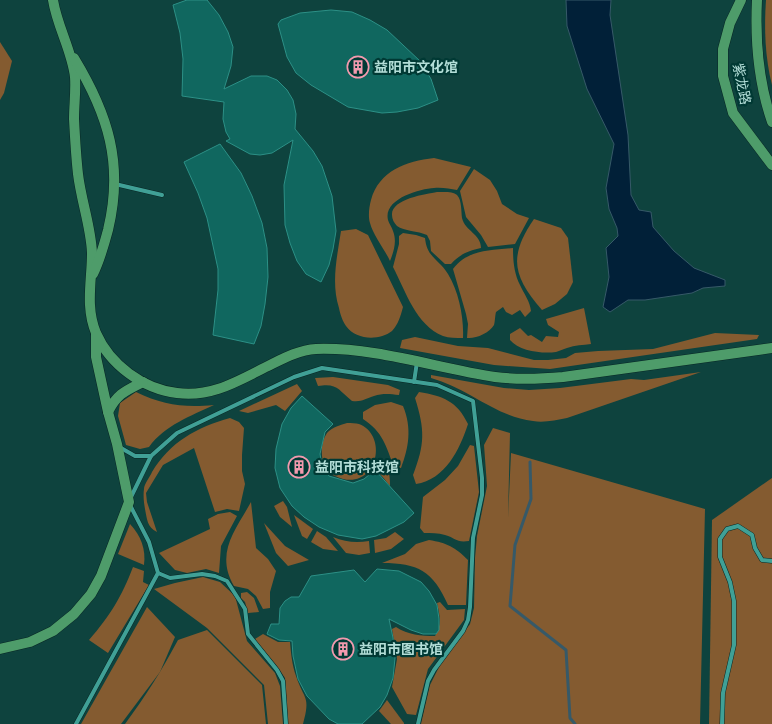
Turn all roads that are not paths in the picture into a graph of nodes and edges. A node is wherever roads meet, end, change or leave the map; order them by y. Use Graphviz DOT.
graph roads {
  1 [pos="53,0"];
  2 [pos="741,0"];
  3 [pos="757,0"];
  4 [pos="66,46"];
  5 [pos="772,122"];
  6 [pos="772,164"];
  7 [pos="115,184"];
  8 [pos="162,195"];
  9 [pos="91,279"];
  10 [pos="96,333"];
  11 [pos="772,348"];
  12 [pos="417,362"];
  13 [pos="143,382"];
  14 [pos="414,382"];
  15 [pos="108,412"];
  16 [pos="117,444"];
  17 [pos="152,456"];
  18 [pos="129,502"];
  19 [pos="772,561"];
  20 [pos="158,573"];
  21 [pos="0,649"];
  22 [pos="76,724"];
  23 [pos="286,724"];
  24 [pos="418,724"];
  25 [pos="722,724"];
  1 -- 4 [label="street"];
  2 -- 6 [label="street, 紫龙路"];
  3 -- 5 [label="street, 紫龙路"];
  4 -- 7 [label="street"];
  4 -- 9 [label="street"];
  7 -- 8 [label="lane"];
  7 -- 9 [label="street"];
  9 -- 10 [label="street"];
  10 -- 13 [label="street"];
  10 -- 15 [label="street"];
  11 -- 12 [label="street"];
  12 -- 13 [label="street"];
  12 -- 14 [label="lane"];
  13 -- 15 [label="street"];
  14 -- 17 [label="lane"];
  14 -- 24 [label="lane"];
  15 -- 16 [label="street"];
  16 -- 17 [label="lane"];
  16 -- 18 [label="street"];
  17 -- 18 [label="lane"];
  18 -- 20 [label="lane"];
  18 -- 21 [label="street"];
  19 -- 25 [label="lane"];
  20 -- 22 [label="lane"];
  20 -- 23 [label="lane"];
}
